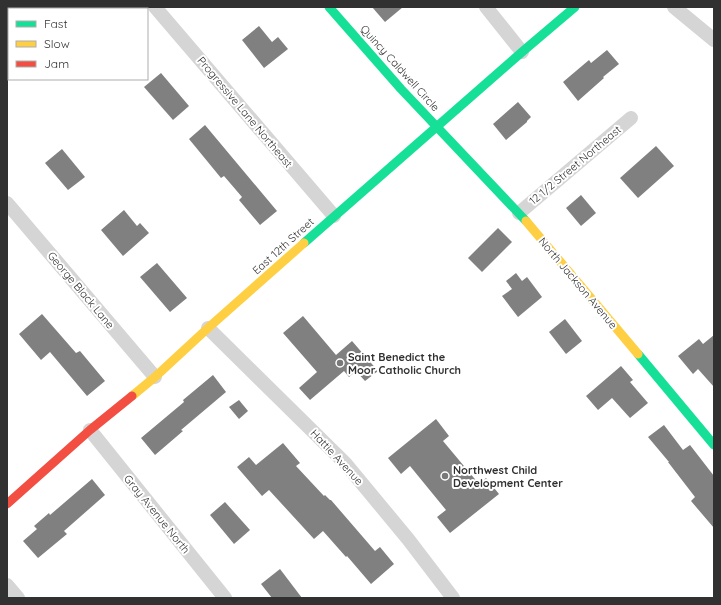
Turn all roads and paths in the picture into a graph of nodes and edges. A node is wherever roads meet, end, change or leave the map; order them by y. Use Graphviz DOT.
graph roads {
  1 [pos="155,7"];
  2 [pos="329,7"];
  3 [pos="486,7"];
  4 [pos="575,7"];
  5 [pos="674,7"];
  6 [pos="714,40"];
  7 [pos="522,52"];
  8 [pos="631,118"];
  9 [pos="437,126"];
  10 [pos="7,203"];
  11 [pos="519,213"];
  12 [pos="334,216"];
  13 [pos="208,328"];
  14 [pos="155,377"];
  15 [pos="90,430"];
  16 [pos="714,445"];
  17 [pos="7,504"];
  18 [pos="7,585"];
  19 [pos="18,598"];
  20 [pos="224,598"];
  21 [pos="453,598"];
  1 -- 12 [label="street, Progressive Lane Northeast"];
  2 -- 9 [label="street, Quincy Caldwell Circle"];
  3 -- 7 [label="street"];
  4 -- 7 [label="street, East 12th Street"];
  5 -- 6 [label="street"];
  7 -- 9 [label="street, East 12th Street"];
  8 -- 11 [label="street, 12 1/2 Street Northeast"];
  9 -- 11 [label="street, North Jackson Avenue"];
  9 -- 12 [label="street, East 12th Street"];
  10 -- 14 [label="street, George Black Lane"];
  11 -- 16 [label="street, North Jackson Avenue"];
  12 -- 13 [label="street, East 12th Street"];
  13 -- 14 [label="street, East 12th Street"];
  13 -- 21 [label="street, Hattie Avenue"];
  14 -- 15 [label="street, East 12th Street"];
  15 -- 17 [label="street, East 12th Street"];
  15 -- 20 [label="street, Gray Avenue North"];
  18 -- 19 [label="street"];
}
